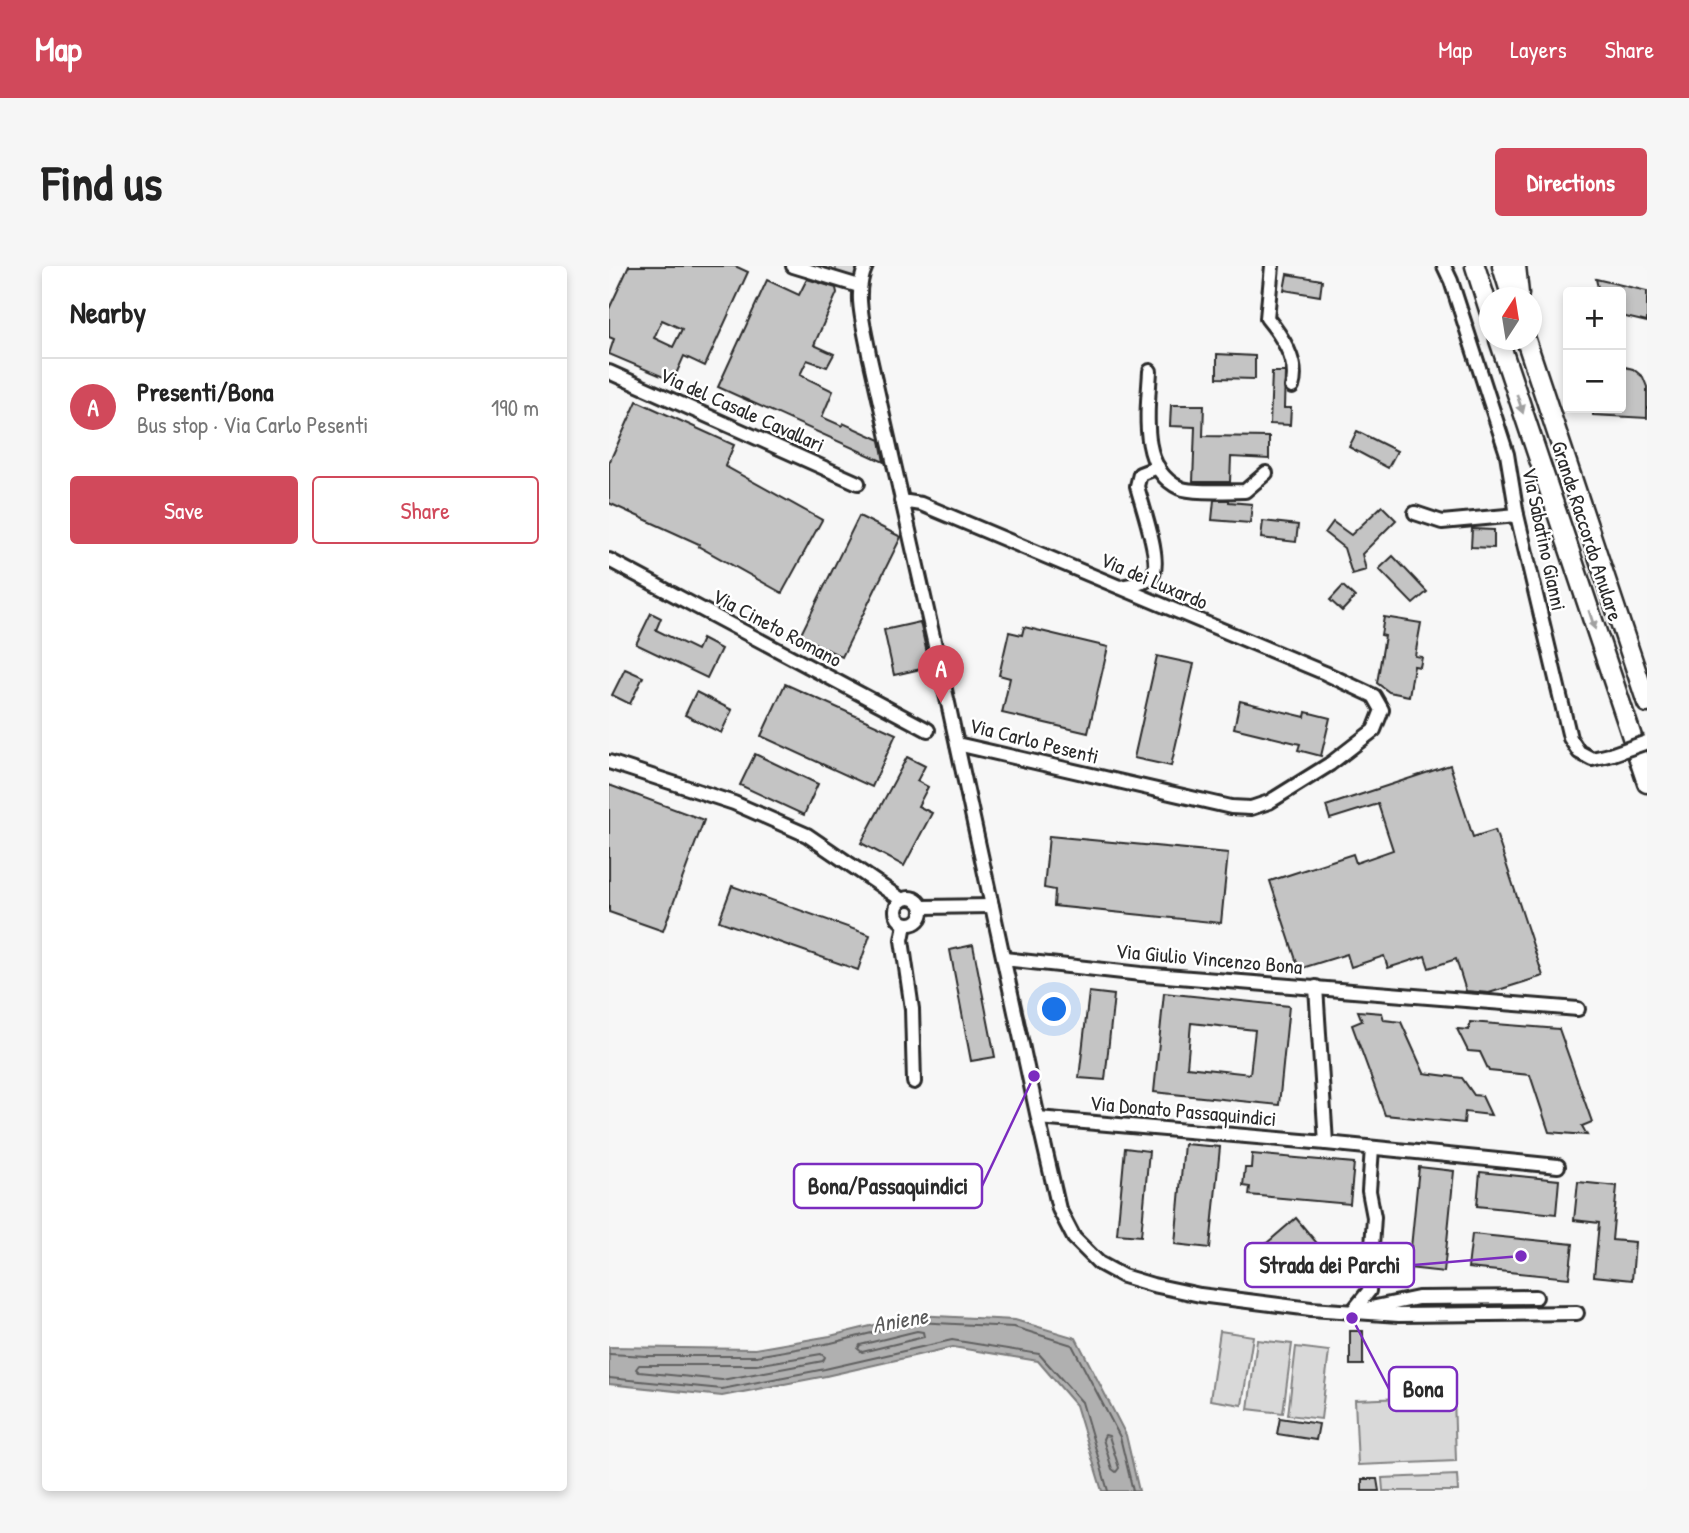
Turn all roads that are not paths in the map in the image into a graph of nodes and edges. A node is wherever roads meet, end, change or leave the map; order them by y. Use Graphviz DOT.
graph roads {
  1 [pos="793,266"];
  2 [pos="866,266"];
  3 [pos="1272,266"];
  4 [pos="1444,266"];
  5 [pos="1475,266"];
  6 [pos="1502,266"];
  7 [pos="1517,266"];
  8 [pos="859,286"];
  9 [pos="1482,287"];
  10 [pos="1509,287"];
  11 [pos="1519,287"];
  12 [pos="1502,350"];
  13 [pos="1530,350"];
  14 [pos="1150,371"];
  15 [pos="609,372"];
  16 [pos="1292,387"];
  17 [pos="1158,467"];
  18 [pos="1266,473"];
  19 [pos="859,483"];
  20 [pos="901,501"];
  21 [pos="1415,513"];
  22 [pos="1517,516"];
  23 [pos="609,560"];
  24 [pos="1119,587"];
  25 [pos="1647,703"];
  26 [pos="1382,710"];
  27 [pos="928,730"];
  28 [pos="957,744"];
  29 [pos="1639,745"];
  30 [pos="609,762"];
  31 [pos="1647,783"];
  32 [pos="902,900"];
  33 [pos="992,906"];
  34 [pos="922,907"];
  35 [pos="905,923"];
  36 [pos="1004,959"];
  37 [pos="1316,987"];
  38 [pos="1578,1009"];
  39 [pos="914,1082"];
  40 [pos="1038,1118"];
  41 [pos="1326,1143"];
  42 [pos="1372,1148"];
  43 [pos="1558,1167"];
  44 [pos="1536,1297"];
  45 [pos="1352,1312"];
  46 [pos="1577,1313"];
  1 -- 8 [label="street"];
  2 -- 8 [label="street, Via Carlo Pesenti"];
  3 -- 16 [label="street"];
  4 -- 22 [label="street, Via Sabatino Gianni"];
  5 -- 9 [label="highway"];
  6 -- 10 [label="highway"];
  7 -- 11 [label="highway"];
  8 -- 20 [label="street, Via Carlo Pesenti"];
  12 -- 29 [label="highway, Grande Raccordo Anulare, one-way"];
  13 -- 25 [label="highway, Grande Raccordo Anulare"];
  14 -- 17 [label="street"];
  15 -- 19 [label="street, Via del Casale Cavallari"];
  17 -- 18 [label="street"];
  17 -- 24 [label="street"];
  20 -- 24 [label="street, Via dei Luxardo"];
  20 -- 28 [label="street, Via Carlo Pesenti"];
  21 -- 22 [label="street"];
  22 -- 29 [label="street, Via Sabatino Gianni, bridge"];
  23 -- 27 [label="street, Via Cineto Romano"];
  24 -- 26 [label="street, Via dei Luxardo"];
  26 -- 28 [label="street, Via Carlo Pesenti"];
  28 -- 33 [label="street"];
  29 -- 31 [label="highway, Grande Raccordo Anulare"];
  30 -- 32 [label="street"];
  32 -- 34 [label="street"];
  32 -- 35 [label="street"];
  33 -- 34 [label="street"];
  33 -- 36 [label="street"];
  34 -- 35 [label="street"];
  35 -- 39 [label="street"];
  36 -- 37 [label="street, Via Giulio Vincenzo Bona"];
  36 -- 40 [label="street"];
  37 -- 38 [label="street"];
  37 -- 41 [label="street, Via Giulio Vincenzo Bona"];
  40 -- 41 [label="street, Via Donato Passaquindici"];
  40 -- 45 [label="street"];
  41 -- 42 [label="street"];
  42 -- 43 [label="street"];
  42 -- 45 [label="street"];
  44 -- 45 [label="street"];
  45 -- 46 [label="street"];
}
